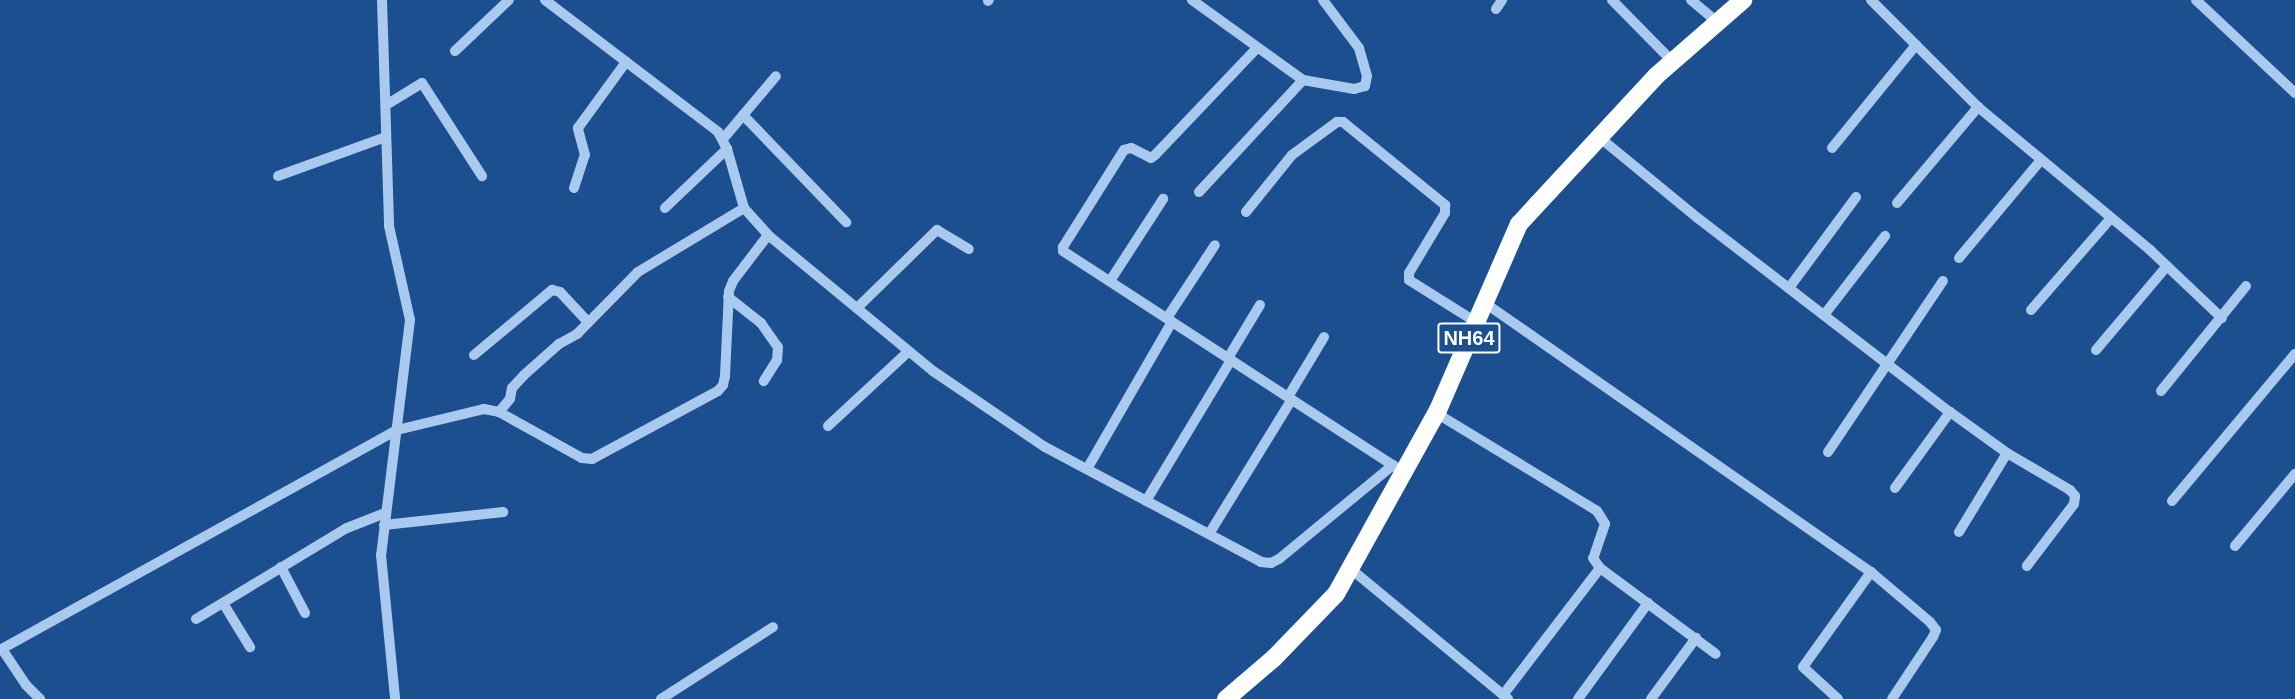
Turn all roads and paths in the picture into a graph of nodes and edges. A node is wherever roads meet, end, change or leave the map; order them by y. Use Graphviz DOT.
graph roads {
  1 [pos="382,0"];
  2 [pos="509,0"];
  3 [pos="545,0"];
  4 [pos="1192,0"];
  5 [pos="1323,0"];
  6 [pos="1612,0"];
  7 [pos="1691,0"];
  8 [pos="1743,0"];
  9 [pos="1871,0"];
  10 [pos="2196,0"];
  11 [pos="1717,22"];
  12 [pos="1916,45"];
  13 [pos="1256,48"];
  14 [pos="455,51"];
  15 [pos="1672,62"];
  16 [pos="626,63"];
  17 [pos="776,76"];
  18 [pos="1303,80"];
  19 [pos="2295,93"];
  20 [pos="386,105"];
  21 [pos="1978,107"];
  22 [pos="744,115"];
  23 [pos="386,137"];
  24 [pos="1599,137"];
  25 [pos="725,144"];
  26 [pos="1832,148"];
  27 [pos="2041,160"];
  28 [pos="278,176"];
  29 [pos="482,176"];
  30 [pos="574,188"];
  31 [pos="1199,192"];
  32 [pos="1856,197"];
  33 [pos="1163,199"];
  34 [pos="1897,203"];
  35 [pos="665,208"];
  36 [pos="744,208"];
  37 [pos="1246,212"];
  38 [pos="2110,218"];
  39 [pos="846,222"];
  40 [pos="768,235"];
  41 [pos="1886,236"];
  42 [pos="1215,245"];
  43 [pos="969,249"];
  44 [pos="1959,258"];
  45 [pos="2167,266"];
  46 [pos="1110,281"];
  47 [pos="1943,281"];
  48 [pos="2246,286"];
  49 [pos="1789,288"];
  50 [pos="728,297"];
  51 [pos="1485,303"];
  52 [pos="1260,305"];
  53 [pos="857,308"];
  54 [pos="2031,310"];
  55 [pos="1824,315"];
  56 [pos="2222,318"];
  57 [pos="1170,320"];
  58 [pos="588,322"];
  59 [pos="1476,322"];
  60 [pos="1324,337"];
  61 [pos="2096,350"];
  62 [pos="909,351"];
  63 [pos="2295,354"];
  64 [pos="474,356"];
  65 [pos="1230,359"];
  66 [pos="1888,364"];
  67 [pos="764,381"];
  68 [pos="2161,391"];
  69 [pos="1290,398"];
  70 [pos="499,412"];
  71 [pos="1950,412"];
  72 [pos="1436,413"];
  73 [pos="828,426"];
  74 [pos="397,429"];
  75 [pos="1828,452"];
  76 [pos="2007,453"];
  77 [pos="1398,468"];
  78 [pos="1087,469"];
  79 [pos="2295,474"];
  80 [pos="1895,488"];
  81 [pos="1146,501"];
  82 [pos="2172,501"];
  83 [pos="503,512"];
  84 [pos="385,513"];
  85 [pos="384,525"];
  86 [pos="1959,532"];
  87 [pos="1209,534"];
  88 [pos="2235,546"];
  89 [pos="2027,566"];
  90 [pos="281,567"];
  91 [pos="1600,568"];
  92 [pos="1351,569"];
  93 [pos="1871,572"];
  94 [pos="223,603"];
  95 [pos="1648,603"];
  96 [pos="305,613"];
  97 [pos="196,619"];
  98 [pos="773,627"];
  99 [pos="1695,638"];
  100 [pos="250,647"];
  101 [pos="1,650"];
  102 [pos="1716,654"];
  103 [pos="1506,697"];
  104 [pos="40,699"];
  105 [pos="395,699"];
  106 [pos="661,699"];
  107 [pos="1226,699"];
  108 [pos="1578,699"];
  109 [pos="1651,699"];
  110 [pos="1838,699"];
  111 [pos="1892,699"];
  1 -- 20 [label="street"];
  2 -- 14 [label="street"];
  3 -- 16 [label="street"];
  4 -- 13 [label="street"];
  5 -- 18 [label="street"];
  6 -- 15 [label="street"];
  7 -- 11 [label="street"];
  8 -- 11 [label="highway, NH64"];
  9 -- 12 [label="street"];
  10 -- 19 [label="street"];
  11 -- 15 [label="highway, NH64"];
  12 -- 21 [label="street"];
  12 -- 26 [label="street"];
  13 -- 18 [label="street"];
  13 -- 46 [label="street"];
  15 -- 24 [label="highway, NH64"];
  16 -- 25 [label="street"];
  16 -- 30 [label="street"];
  17 -- 22 [label="street"];
  18 -- 31 [label="street"];
  20 -- 23 [label="street"];
  20 -- 29 [label="street"];
  21 -- 27 [label="street"];
  21 -- 34 [label="street"];
  22 -- 25 [label="street"];
  22 -- 39 [label="street"];
  23 -- 28 [label="street"];
  23 -- 74 [label="street"];
  24 -- 49 [label="street"];
  24 -- 51 [label="highway, NH64"];
  25 -- 35 [label="street"];
  25 -- 36 [label="street"];
  27 -- 38 [label="street"];
  27 -- 44 [label="street"];
  32 -- 49 [label="street"];
  33 -- 46 [label="street"];
  36 -- 40 [label="street"];
  36 -- 58 [label="street"];
  37 -- 59 [label="street"];
  38 -- 45 [label="street"];
  38 -- 54 [label="street"];
  40 -- 50 [label="street"];
  40 -- 53 [label="street"];
  41 -- 55 [label="street"];
  42 -- 57 [label="street"];
  43 -- 53 [label="street"];
  45 -- 56 [label="street"];
  45 -- 61 [label="street"];
  46 -- 57 [label="street"];
  47 -- 66 [label="street"];
  48 -- 56 [label="street"];
  49 -- 55 [label="street"];
  50 -- 67 [label="street"];
  50 -- 70 [label="street"];
  51 -- 59 [label="highway, NH64"];
  51 -- 93 [label="street"];
  52 -- 65 [label="street"];
  53 -- 62 [label="street"];
  55 -- 66 [label="street"];
  56 -- 68 [label="street"];
  57 -- 65 [label="street"];
  57 -- 78 [label="street"];
  58 -- 64 [label="street"];
  58 -- 70 [label="street"];
  59 -- 72 [label="highway, NH64"];
  60 -- 69 [label="street"];
  62 -- 73 [label="street"];
  62 -- 78 [label="street"];
  63 -- 82 [label="street"];
  65 -- 69 [label="street"];
  65 -- 81 [label="street"];
  66 -- 71 [label="street"];
  66 -- 75 [label="street"];
  69 -- 77 [label="street"];
  69 -- 87 [label="street"];
  70 -- 74 [label="street"];
  71 -- 76 [label="street"];
  71 -- 80 [label="street"];
  72 -- 77 [label="highway, NH64"];
  72 -- 91 [label="street"];
  74 -- 84 [label="street"];
  74 -- 101 [label="street"];
  76 -- 86 [label="street"];
  76 -- 89 [label="street"];
  77 -- 87 [label="street"];
  77 -- 92 [label="highway, NH64"];
  78 -- 81 [label="street"];
  79 -- 88 [label="street"];
  81 -- 87 [label="street"];
  83 -- 85 [label="street"];
  84 -- 85 [label="street"];
  84 -- 90 [label="street"];
  85 -- 105 [label="street"];
  90 -- 94 [label="street"];
  90 -- 96 [label="street"];
  91 -- 95 [label="street"];
  91 -- 103 [label="street"];
  92 -- 103 [label="street"];
  92 -- 107 [label="highway, NH64"];
  93 -- 110 [label="street"];
  93 -- 111 [label="street"];
  94 -- 97 [label="street"];
  94 -- 100 [label="street"];
  95 -- 99 [label="street"];
  95 -- 108 [label="street"];
  98 -- 106 [label="street"];
  99 -- 102 [label="street"];
  99 -- 109 [label="street"];
  101 -- 104 [label="street"];
}
